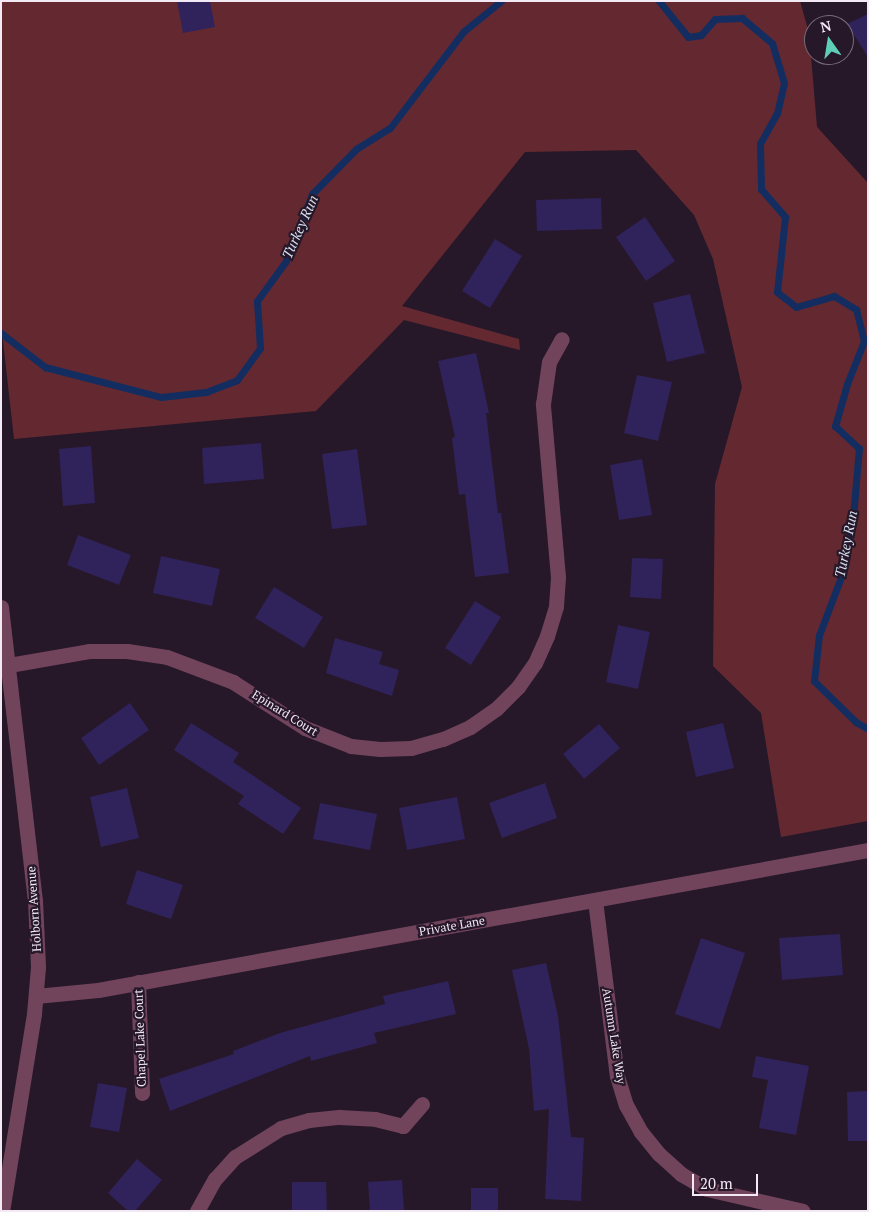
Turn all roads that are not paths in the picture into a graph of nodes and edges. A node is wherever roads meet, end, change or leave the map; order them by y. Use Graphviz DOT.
graph roads {
  1 [pos="562,339"];
  2 [pos="1,607"];
  3 [pos="9,665"];
  4 [pos="868,850"];
  5 [pos="595,900"];
  6 [pos="138,982"];
  7 [pos="36,996"];
  8 [pos="142,1093"];
  9 [pos="422,1104"];
  10 [pos="2,1211"];
  11 [pos="197,1211"];
  12 [pos="803,1211"];
  1 -- 3 [label="street, Epinard Court"];
  2 -- 3 [label="street, Holborn Avenue"];
  3 -- 7 [label="street, Holborn Avenue"];
  4 -- 5 [label="street, Private Lane"];
  5 -- 6 [label="street, Private Lane"];
  5 -- 12 [label="street, Autumn Lake Way"];
  6 -- 7 [label="street, Private Lane"];
  6 -- 8 [label="street, Chapel Lake Court"];
  7 -- 10 [label="street, Holborn Avenue"];
  9 -- 11 [label="street"];
}
